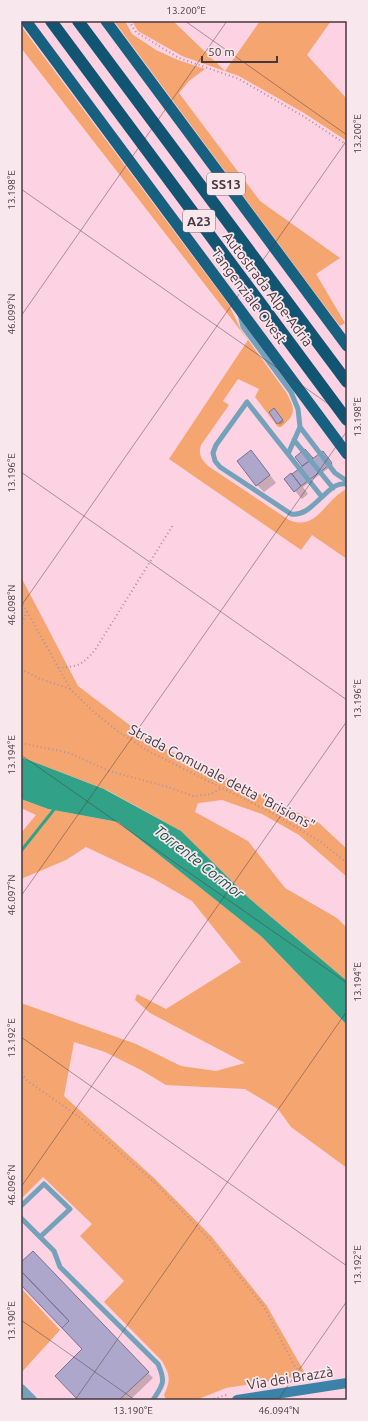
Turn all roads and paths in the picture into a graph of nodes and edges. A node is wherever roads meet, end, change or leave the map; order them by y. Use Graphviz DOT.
graph roads {
  1 [pos="26,21"];
  2 [pos="51,21"];
  3 [pos="78,21"];
  4 [pos="106,21"];
  5 [pos="129,21"];
  6 [pos="347,145"];
  7 [pos="238,308"];
  8 [pos="347,346"];
  9 [pos="347,382"];
  10 [pos="347,420"];
  11 [pos="300,427"];
  12 [pos="294,440"];
  13 [pos="288,454"];
  14 [pos="347,454"];
  15 [pos="347,483"];
  16 [pos="333,488"];
  17 [pos="322,497"];
  18 [pos="173,526"];
  19 [pos="21,600"];
  20 [pos="27,611"];
  21 [pos="21,626"];
  22 [pos="58,668"];
  23 [pos="21,669"];
  24 [pos="71,690"];
  25 [pos="21,743"];
  26 [pos="222,788"];
  27 [pos="347,864"];
  28 [pos="21,1074"];
  29 [pos="21,1206"];
  30 [pos="21,1218"];
  31 [pos="40,1237"];
  32 [pos="347,1383"];
  33 [pos="310,1388"];
  34 [pos="21,1389"];
  35 [pos="32,1400"];
  36 [pos="154,1400"];
  37 [pos="237,1400"];
  1 -- 7 [label="highway, Tangenziale Ovest"];
  2 -- 10 [label="highway, Autostrada Alpe-Adria / A23"];
  3 -- 9 [label="highway, Autostrada Alpe-Adria / A23"];
  4 -- 8 [label="highway, SS13"];
  5 -- 6 [label="path"];
  7 -- 11 [label="lane"];
  7 -- 14 [label="highway, Tangenziale Ovest"];
  11 -- 12 [label="lane"];
  11 -- 15 [label="lane"];
  12 -- 13 [label="lane"];
  12 -- 16 [label="lane"];
  13 -- 17 [label="lane"];
  13 -- 17 [label="lane"];
  15 -- 16 [label="lane"];
  16 -- 17 [label="lane"];
  18 -- 22 [label="path"];
  19 -- 20 [label="path"];
  20 -- 21 [label="path"];
  20 -- 22 [label="path"];
  22 -- 24 [label="path"];
  23 -- 24 [label="path"];
  24 -- 26 [label="path, Strada Comunale detta \"Brisions\""];
  25 -- 26 [label="path"];
  26 -- 27 [label="path, Strada Comunale detta \"Brisions\""];
  28 -- 33 [label="path"];
  29 -- 31 [label="lane"];
  30 -- 31 [label="lane"];
  31 -- 36 [label="lane"];
  32 -- 33 [label="main road, Via dei Brazzà"];
  33 -- 37 [label="main road, Via dei Brazzà"];
  34 -- 35 [label="street"];
}
